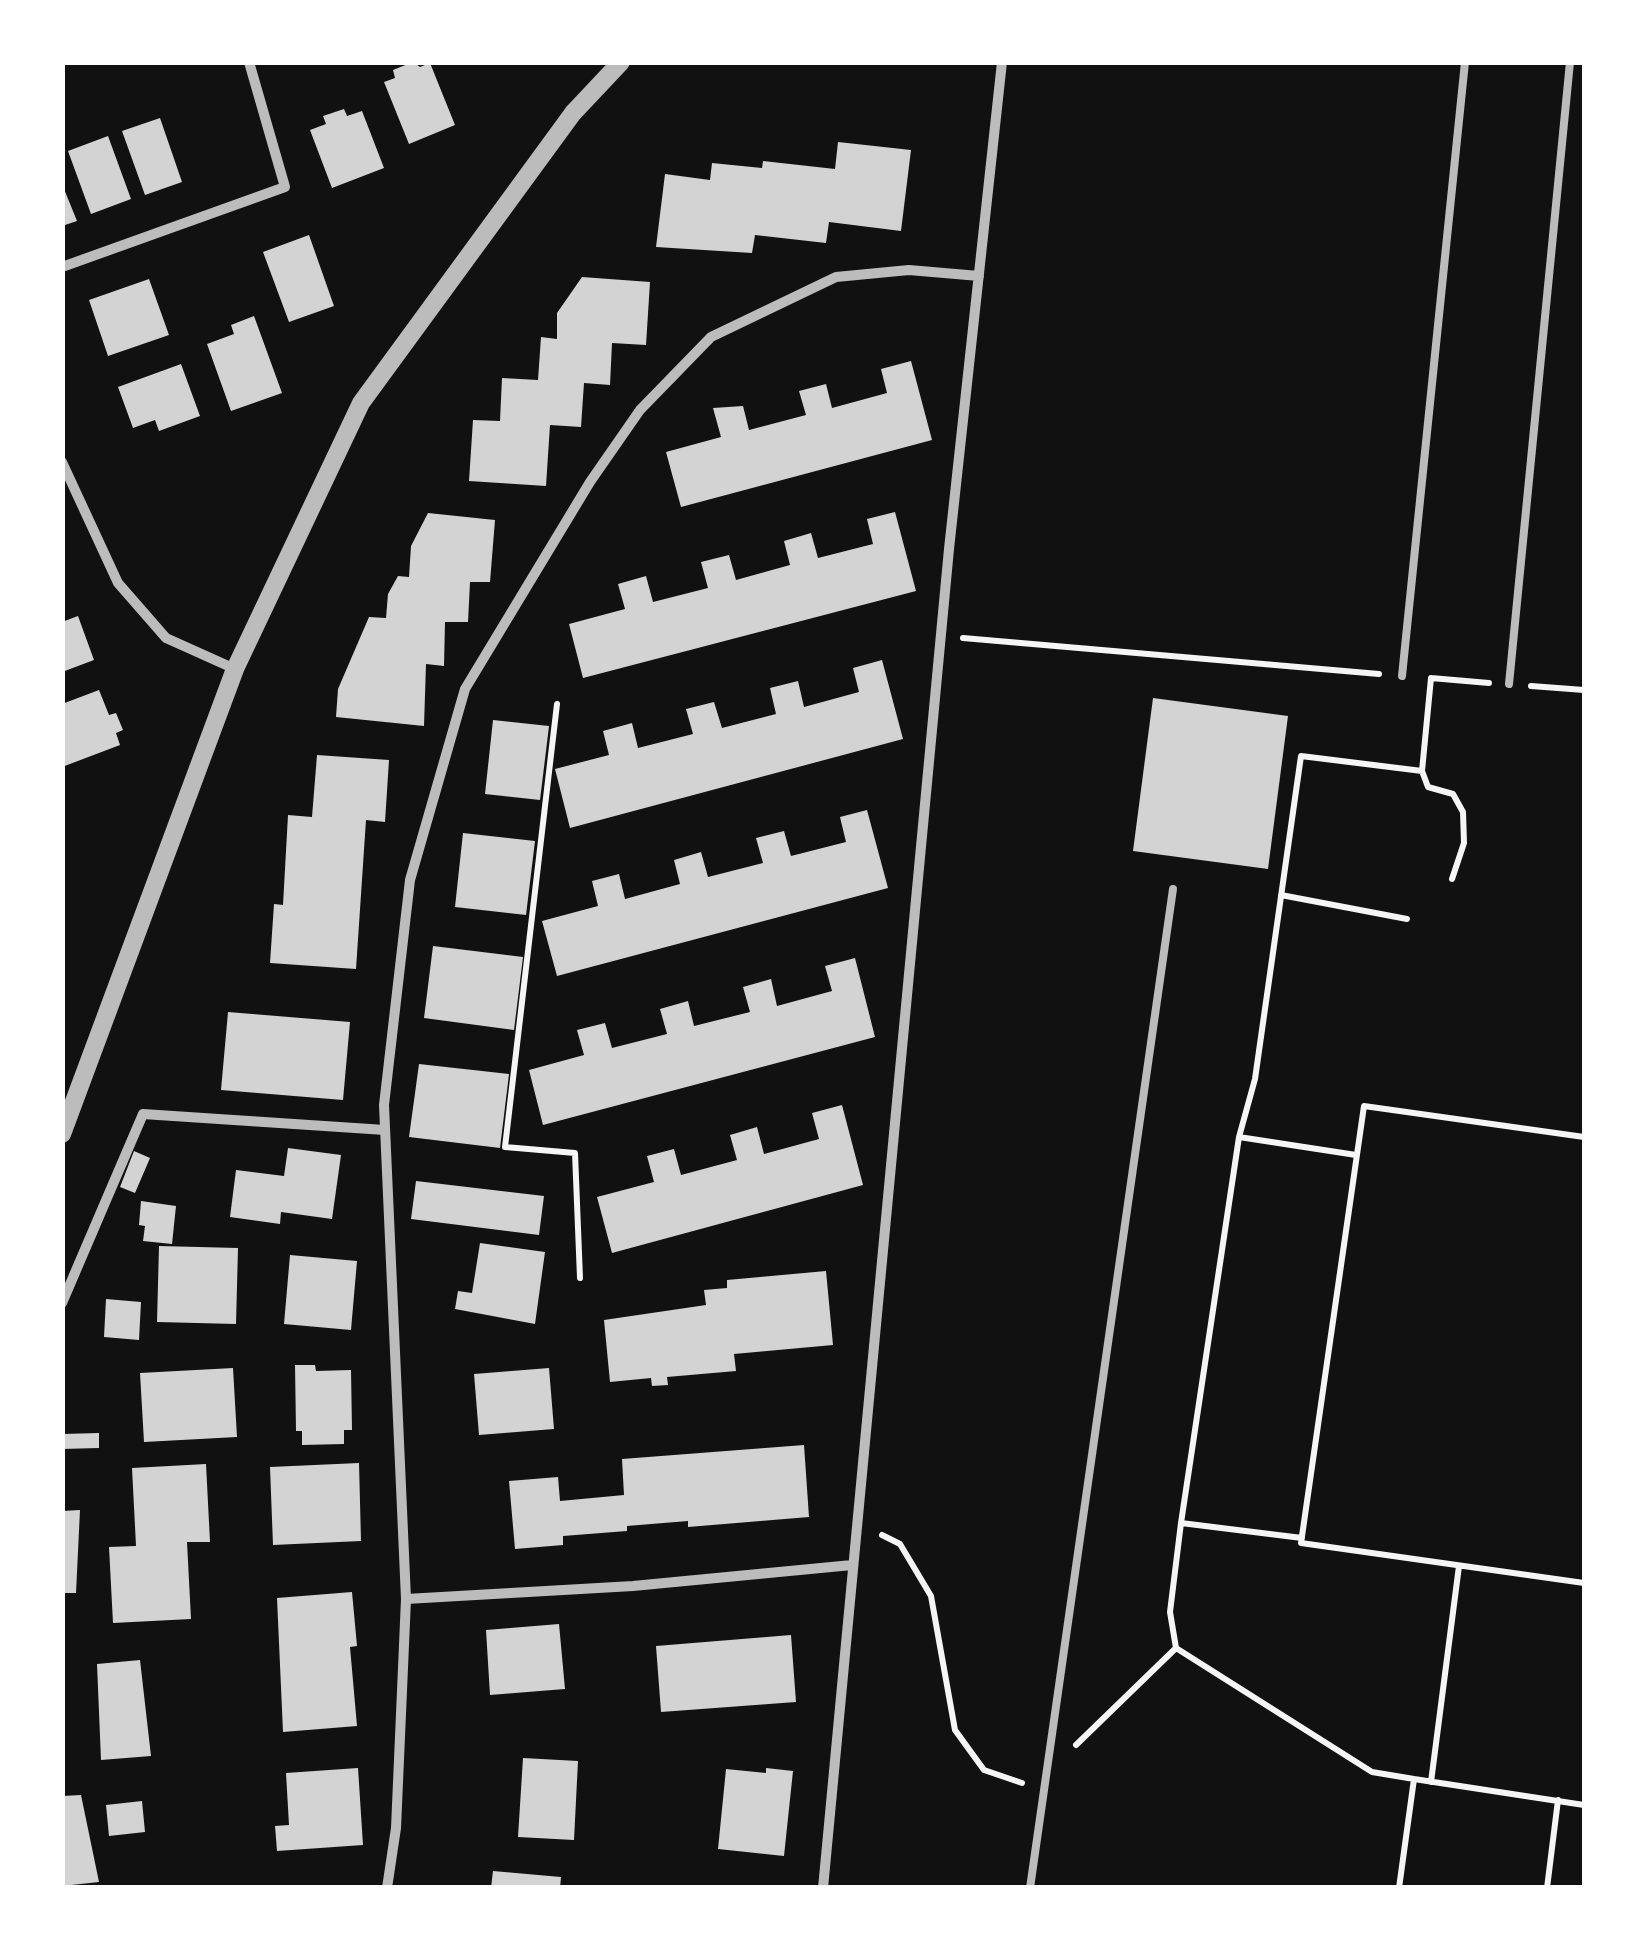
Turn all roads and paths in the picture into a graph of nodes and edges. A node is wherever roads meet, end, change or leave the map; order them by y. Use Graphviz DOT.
graph roads {
  1 [pos="249,62"];
  2 [pos="621,62"];
  3 [pos="1002,62"];
  4 [pos="1466,62"];
  5 [pos="1570,62"];
  6 [pos="62,267"];
  7 [pos="979,276"];
  8 [pos="62,462"];
  9 [pos="943,636"];
  10 [pos="235,669"];
  11 [pos="1402,676"];
  12 [pos="1431,678"];
  13 [pos="1509,684"];
  14 [pos="1584,690"];
  15 [pos="557,704"];
  16 [pos="1422,771"];
  17 [pos="1452,879"];
  18 [pos="1173,889"];
  19 [pos="1281,896"];
  20 [pos="1407,920"];
  21 [pos="385,1130"];
  22 [pos="62,1134"];
  23 [pos="1239,1137"];
  24 [pos="1584,1138"];
  25 [pos="1356,1155"];
  26 [pos="580,1278"];
  27 [pos="62,1302"];
  28 [pos="1180,1523"];
  29 [pos="856,1524"];
  30 [pos="1302,1538"];
  31 [pos="852,1565"];
  32 [pos="1459,1566"];
  33 [pos="1584,1584"];
  34 [pos="406,1599"];
  35 [pos="1176,1648"];
  36 [pos="1414,1779"];
  37 [pos="1431,1782"];
  38 [pos="1046,1784"];
  39 [pos="1558,1800"];
  40 [pos="1584,1805"];
  41 [pos="387,1888"];
  42 [pos="822,1888"];
  43 [pos="1030,1888"];
  44 [pos="1399,1888"];
  45 [pos="1548,1888"];
  1 -- 6 [label="street"];
  2 -- 10 [label="street"];
  3 -- 7 [label="street"];
  4 -- 11 [label="lane"];
  5 -- 13 [label="lane"];
  7 -- 9 [label="street"];
  7 -- 21 [label="street"];
  8 -- 10 [label="street"];
  9 -- 11 [label="path"];
  9 -- 29 [label="street"];
  10 -- 22 [label="street"];
  11 -- 12 [label="path"];
  12 -- 13 [label="path"];
  12 -- 16 [label="path"];
  13 -- 14 [label="path"];
  15 -- 26 [label="path"];
  16 -- 17 [label="path"];
  16 -- 19 [label="path"];
  18 -- 38 [label="lane"];
  19 -- 20 [label="path"];
  19 -- 23 [label="path"];
  21 -- 27 [label="street"];
  21 -- 34 [label="street"];
  23 -- 25 [label="path"];
  23 -- 28 [label="path"];
  24 -- 25 [label="path"];
  25 -- 30 [label="path"];
  28 -- 30 [label="path"];
  28 -- 35 [label="path"];
  29 -- 31 [label="street"];
  29 -- 38 [label="path"];
  30 -- 32 [label="path"];
  31 -- 34 [label="street"];
  31 -- 42 [label="street"];
  32 -- 33 [label="path"];
  32 -- 37 [label="path"];
  34 -- 41 [label="street"];
  35 -- 36 [label="path"];
  35 -- 38 [label="path"];
  36 -- 37 [label="path"];
  36 -- 44 [label="path"];
  37 -- 39 [label="path"];
  38 -- 43 [label="lane"];
  39 -- 40 [label="path"];
  39 -- 45 [label="path"];
}
